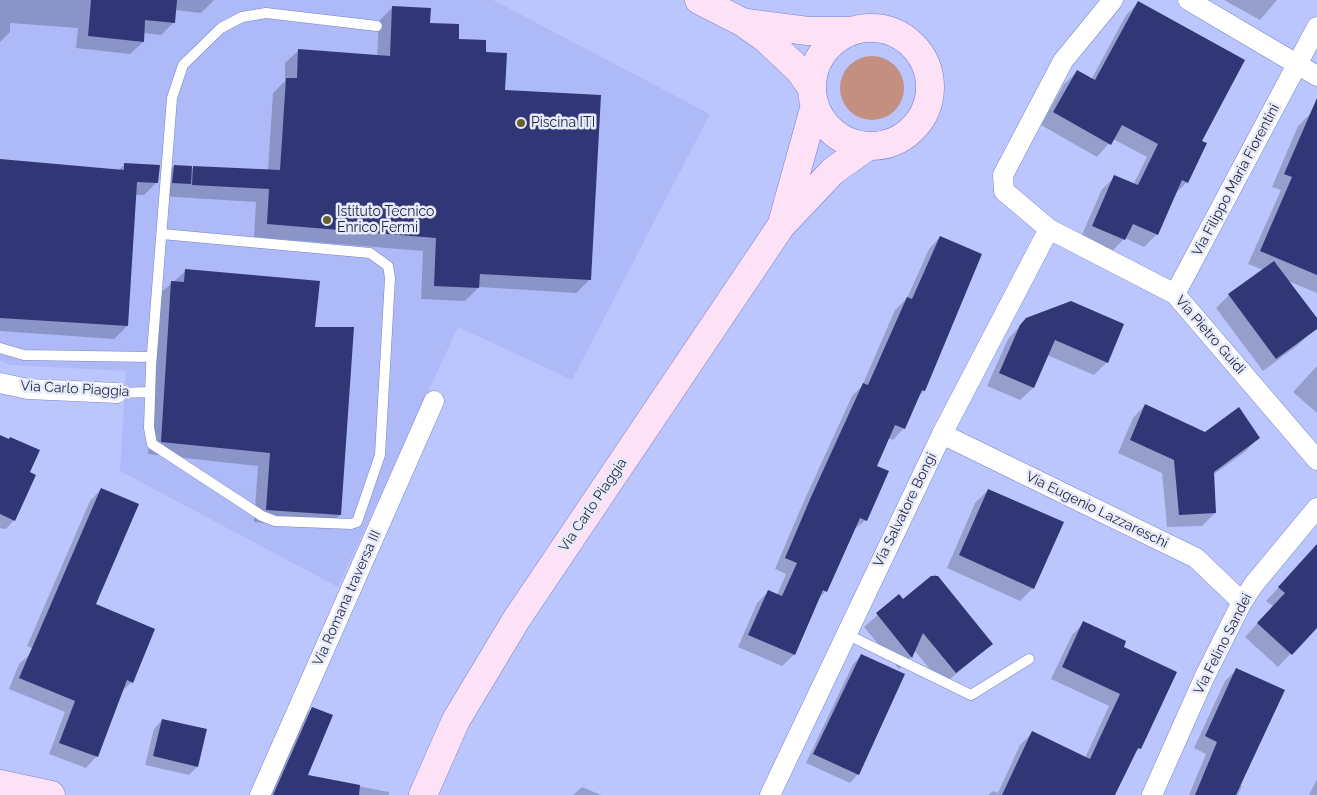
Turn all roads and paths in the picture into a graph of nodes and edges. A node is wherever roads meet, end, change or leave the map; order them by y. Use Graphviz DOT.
graph roads {
  1 [pos="699,0"];
  2 [pos="1113,0"];
  3 [pos="1188,0"];
  4 [pos="742,22"];
  5 [pos="377,26"];
  6 [pos="1317,27"];
  7 [pos="852,32"];
  8 [pos="1297,65"];
  9 [pos="1317,76"];
  10 [pos="814,97"];
  11 [pos="868,146"];
  12 [pos="781,226"];
  13 [pos="1049,230"];
  14 [pos="162,234"];
  15 [pos="1175,294"];
  16 [pos="0,348"];
  17 [pos="151,357"];
  18 [pos="1,385"];
  19 [pos="150,392"];
  20 [pos="117,393"];
  21 [pos="434,401"];
  22 [pos="942,434"];
  23 [pos="1317,460"];
  24 [pos="1317,508"];
  25 [pos="1242,602"];
  26 [pos="846,634"];
  27 [pos="1029,659"];
  28 [pos="0,784"];
  29 [pos="51,795"];
  30 [pos="260,795"];
  31 [pos="423,795"];
  32 [pos="770,795"];
  33 [pos="1152,795"];
  1 -- 4 [label="street"];
  2 -- 13 [label="street, Via Pietro Guidi"];
  3 -- 8 [label="street"];
  4 -- 7 [label="street"];
  4 -- 10 [label="street"];
  5 -- 14 [label="lane"];
  6 -- 8 [label="street, Via Filippo Maria Fiorentini"];
  7 -- 10 [label="street"];
  7 -- 11 [label="street"];
  8 -- 9 [label="street"];
  8 -- 15 [label="street, Via Filippo Maria Fiorentini"];
  10 -- 11 [label="street"];
  10 -- 12 [label="street, Via Carlo Piaggia"];
  11 -- 12 [label="street, Via Carlo Piaggia"];
  12 -- 31 [label="street, Via Carlo Piaggia"];
  13 -- 15 [label="street, Via Pietro Guidi"];
  13 -- 22 [label="street, Via Salvatore Bongi"];
  14 -- 17 [label="lane"];
  14 -- 19 [label="lane"];
  15 -- 23 [label="street, Via Pietro Guidi"];
  16 -- 17 [label="lane"];
  17 -- 19 [label="lane"];
  18 -- 20 [label="street, Via Carlo Piaggia"];
  19 -- 20 [label="lane, Via Carlo Piaggia"];
  21 -- 30 [label="street, Via Romana traversa III"];
  22 -- 25 [label="street, Via Eugenio Lazzareschi"];
  22 -- 26 [label="street, Via Salvatore Bongi"];
  24 -- 25 [label="street, Via Felino Sandei"];
  25 -- 33 [label="street, Via Felino Sandei"];
  26 -- 27 [label="lane"];
  26 -- 32 [label="street, Via Salvatore Bongi"];
  28 -- 29 [label="street"];
}
